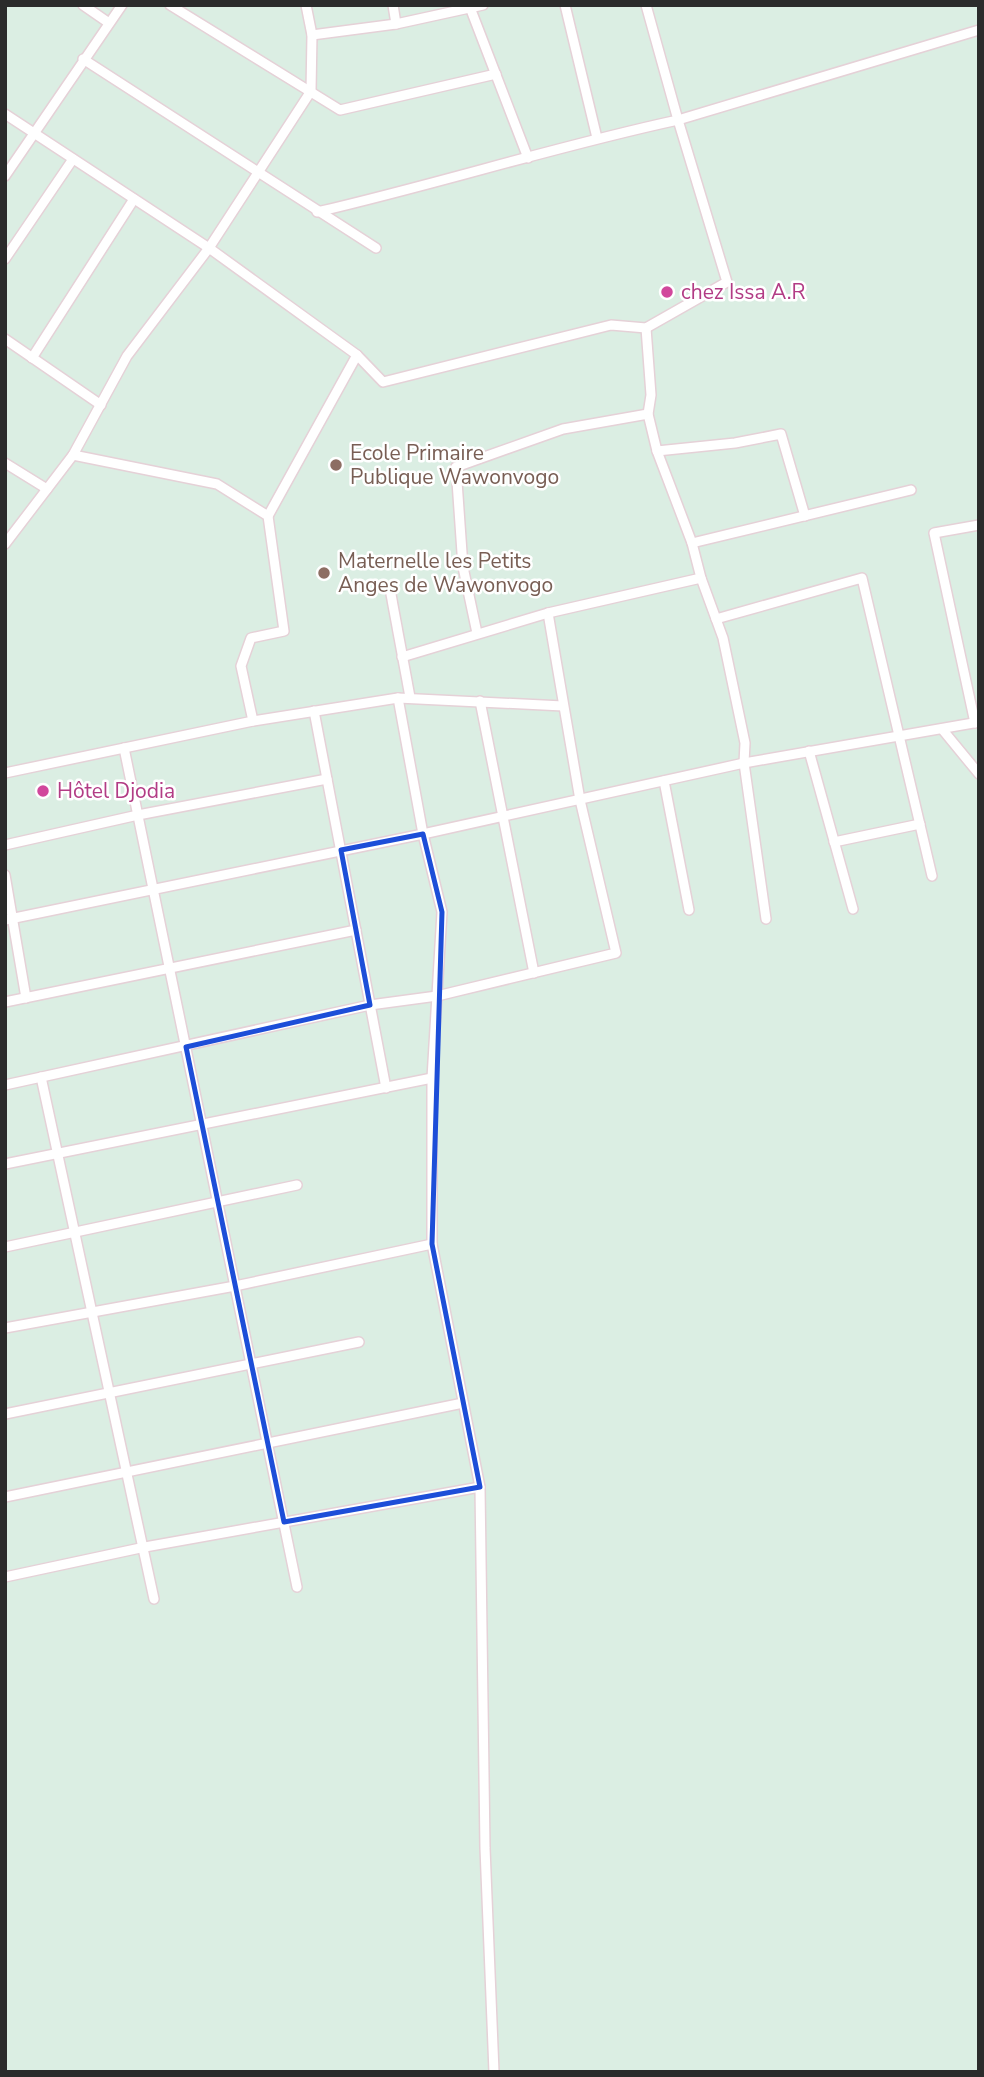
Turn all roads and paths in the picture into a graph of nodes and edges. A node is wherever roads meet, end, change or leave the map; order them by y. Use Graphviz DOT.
graph roads {
  1 [pos="83,5"];
  2 [pos="122,5"];
  3 [pos="170,5"];
  4 [pos="306,5"];
  5 [pos="393,5"];
  6 [pos="483,5"];
  7 [pos="565,5"];
  8 [pos="646,5"];
  9 [pos="471,10"];
  10 [pos="109,23"];
  11 [pos="396,24"];
  12 [pos="979,30"];
  13 [pos="312,35"];
  14 [pos="83,59"];
  15 [pos="496,74"];
  16 [pos="311,91"];
  17 [pos="5,114"];
  18 [pos="678,120"];
  19 [pos="34,133"];
  20 [pos="597,138"];
  21 [pos="73,159"];
  22 [pos="528,159"];
  23 [pos="259,174"];
  24 [pos="5,176"];
  25 [pos="134,199"];
  26 [pos="317,212"];
  27 [pos="209,248"];
  28 [pos="376,248"];
  29 [pos="5,259"];
  30 [pos="646,328"];
  31 [pos="5,339"];
  32 [pos="357,355"];
  33 [pos="32,358"];
  34 [pos="101,405"];
  35 [pos="648,414"];
  36 [pos="657,451"];
  37 [pos="73,455"];
  38 [pos="5,463"];
  39 [pos="47,489"];
  40 [pos="911,490"];
  41 [pos="268,516"];
  42 [pos="805,516"];
  43 [pos="979,526"];
  44 [pos="692,543"];
  45 [pos="5,544"];
  46 [pos="701,578"];
  47 [pos="390,589"];
  48 [pos="548,613"];
  49 [pos="716,619"];
  50 [pos="477,633"];
  51 [pos="402,657"];
  52 [pos="410,697"];
  53 [pos="398,698"];
  54 [pos="480,701"];
  55 [pos="563,706"];
  56 [pos="314,711"];
  57 [pos="253,721"];
  58 [pos="977,723"];
  59 [pos="942,729"];
  60 [pos="900,736"];
  61 [pos="124,748"];
  62 [pos="809,751"];
  63 [pos="744,763"];
  64 [pos="5,773"];
  65 [pos="979,774"];
  66 [pos="327,779"];
  67 [pos="664,780"];
  68 [pos="580,800"];
  69 [pos="138,815"];
  70 [pos="505,817"];
  71 [pos="920,824"];
  72 [pos="423,834"];
  73 [pos="834,842"];
  74 [pos="5,845"];
  75 [pos="341,850"];
  76 [pos="5,875"];
  77 [pos="932,876"];
  78 [pos="153,889"];
  79 [pos="689,909"];
  80 [pos="853,909"];
  81 [pos="9,919"];
  82 [pos="766,919"];
  83 [pos="356,930"];
  84 [pos="170,969"];
  85 [pos="534,973"];
  86 [pos="437,996"];
  87 [pos="26,998"];
  88 [pos="5,1002"];
  89 [pos="370,1005"];
  90 [pos="186,1047"];
  91 [pos="41,1077"];
  92 [pos="432,1079"];
  93 [pos="5,1085"];
  94 [pos="386,1088"];
  95 [pos="201,1125"];
  96 [pos="57,1153"];
  97 [pos="5,1164"];
  98 [pos="297,1185"];
  99 [pos="217,1202"];
  100 [pos="76,1232"];
  101 [pos="432,1244"];
  102 [pos="5,1247"];
  103 [pos="235,1286"];
  104 [pos="92,1310"];
  105 [pos="5,1328"];
  106 [pos="359,1342"];
  107 [pos="251,1364"];
  108 [pos="108,1392"];
  109 [pos="463,1403"];
  110 [pos="5,1414"];
  111 [pos="267,1441"];
  112 [pos="126,1472"];
  113 [pos="480,1487"];
  114 [pos="5,1497"];
  115 [pos="284,1522"];
  116 [pos="145,1548"];
  117 [pos="5,1577"];
  118 [pos="297,1587"];
  119 [pos="154,1599"];
  120 [pos="494,2072"];
  1 -- 10 [label="street"];
  2 -- 10 [label="street"];
  3 -- 16 [label="street"];
  4 -- 13 [label="street"];
  5 -- 11 [label="street"];
  6 -- 9 [label="street"];
  7 -- 20 [label="street"];
  8 -- 18 [label="street"];
  9 -- 11 [label="street"];
  9 -- 15 [label="street"];
  10 -- 14 [label="street"];
  11 -- 13 [label="street"];
  12 -- 18 [label="street"];
  13 -- 16 [label="street"];
  14 -- 19 [label="street"];
  14 -- 23 [label="street"];
  15 -- 16 [label="street"];
  15 -- 22 [label="street"];
  16 -- 23 [label="street"];
  17 -- 19 [label="street"];
  18 -- 20 [label="street"];
  18 -- 30 [label="street"];
  19 -- 21 [label="street"];
  19 -- 24 [label="street"];
  20 -- 22 [label="street"];
  21 -- 25 [label="street"];
  21 -- 29 [label="street"];
  22 -- 26 [label="street"];
  23 -- 26 [label="street"];
  23 -- 27 [label="street"];
  25 -- 27 [label="street"];
  25 -- 33 [label="street"];
  26 -- 28 [label="street"];
  27 -- 32 [label="street"];
  27 -- 34 [label="street"];
  30 -- 32 [label="street"];
  30 -- 35 [label="street"];
  31 -- 33 [label="street"];
  32 -- 41 [label="street"];
  33 -- 34 [label="street"];
  34 -- 37 [label="street"];
  35 -- 36 [label="street"];
  35 -- 50 [label="street"];
  36 -- 42 [label="street"];
  36 -- 44 [label="street"];
  37 -- 39 [label="street"];
  37 -- 41 [label="street"];
  38 -- 39 [label="street"];
  39 -- 45 [label="street"];
  40 -- 42 [label="street"];
  41 -- 57 [label="street"];
  42 -- 44 [label="street"];
  43 -- 58 [label="street"];
  44 -- 46 [label="street"];
  46 -- 48 [label="street"];
  46 -- 49 [label="street"];
  47 -- 51 [label="street"];
  48 -- 50 [label="street"];
  48 -- 55 [label="street"];
  49 -- 60 [label="street"];
  49 -- 63 [label="street"];
  50 -- 51 [label="street"];
  51 -- 52 [label="street"];
  52 -- 53 [label="street"];
  52 -- 54 [label="street"];
  53 -- 56 [label="street"];
  53 -- 72 [label="street"];
  54 -- 55 [label="street"];
  54 -- 70 [label="street"];
  55 -- 68 [label="street"];
  56 -- 57 [label="street"];
  56 -- 66 [label="street"];
  57 -- 61 [label="street"];
  58 -- 59 [label="street"];
  59 -- 60 [label="street"];
  59 -- 65 [label="street"];
  60 -- 62 [label="street"];
  60 -- 71 [label="street"];
  61 -- 64 [label="street"];
  61 -- 69 [label="street"];
  62 -- 63 [label="street"];
  62 -- 73 [label="street"];
  63 -- 67 [label="street"];
  63 -- 82 [label="street"];
  66 -- 69 [label="street"];
  66 -- 75 [label="street"];
  67 -- 68 [label="street"];
  67 -- 79 [label="street"];
  68 -- 70 [label="street"];
  68 -- 85 [label="street"];
  69 -- 74 [label="street"];
  69 -- 78 [label="street"];
  70 -- 72 [label="street"];
  70 -- 85 [label="street"];
  71 -- 73 [label="street"];
  71 -- 77 [label="street"];
  72 -- 75 [label="street"];
  72 -- 86 [label="street"];
  73 -- 80 [label="street"];
  75 -- 78 [label="street"];
  75 -- 83 [label="street"];
  76 -- 81 [label="street"];
  78 -- 81 [label="street"];
  78 -- 84 [label="street"];
  81 -- 87 [label="street"];
  83 -- 84 [label="street"];
  83 -- 89 [label="street"];
  84 -- 87 [label="street"];
  84 -- 90 [label="street"];
  85 -- 86 [label="street"];
  86 -- 89 [label="street"];
  86 -- 92 [label="street"];
  87 -- 88 [label="street"];
  89 -- 90 [label="street"];
  89 -- 94 [label="street"];
  90 -- 91 [label="street"];
  90 -- 95 [label="street"];
  91 -- 93 [label="street"];
  91 -- 96 [label="street"];
  92 -- 94 [label="street"];
  92 -- 101 [label="street"];
  94 -- 95 [label="street"];
  95 -- 96 [label="street"];
  95 -- 99 [label="street"];
  96 -- 97 [label="street"];
  96 -- 100 [label="street"];
  98 -- 99 [label="street"];
  99 -- 100 [label="street"];
  99 -- 103 [label="street"];
  100 -- 102 [label="street"];
  100 -- 104 [label="street"];
  101 -- 103 [label="street"];
  101 -- 109 [label="street"];
  103 -- 104 [label="street"];
  103 -- 107 [label="street"];
  104 -- 105 [label="street"];
  104 -- 108 [label="street"];
  106 -- 107 [label="street"];
  107 -- 108 [label="street"];
  107 -- 111 [label="street"];
  108 -- 110 [label="street"];
  108 -- 112 [label="street"];
  109 -- 111 [label="street"];
  109 -- 113 [label="street"];
  111 -- 112 [label="street"];
  111 -- 115 [label="street"];
  112 -- 114 [label="street"];
  112 -- 116 [label="street"];
  113 -- 115 [label="street"];
  113 -- 120 [label="street"];
  115 -- 116 [label="street"];
  115 -- 118 [label="street"];
  116 -- 117 [label="street"];
  116 -- 119 [label="street"];
}
